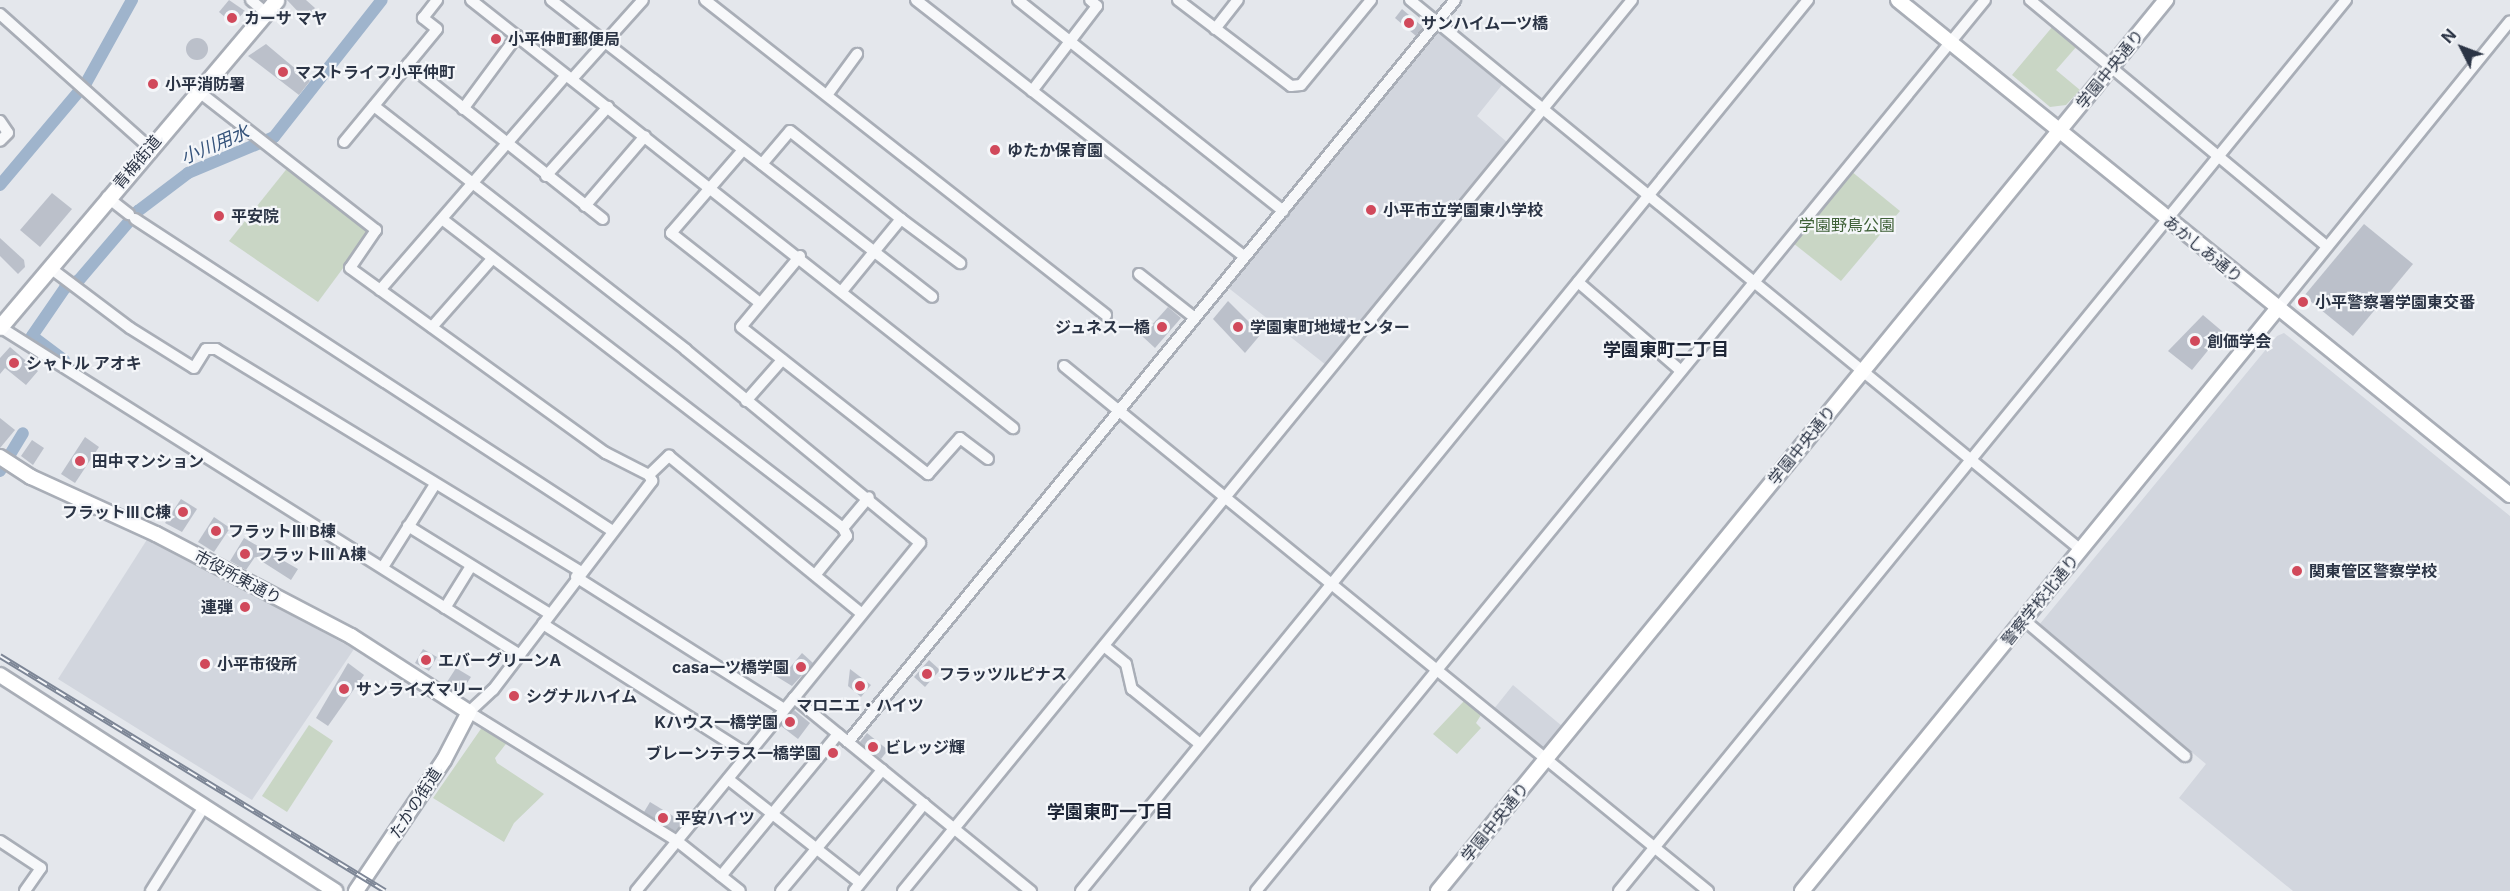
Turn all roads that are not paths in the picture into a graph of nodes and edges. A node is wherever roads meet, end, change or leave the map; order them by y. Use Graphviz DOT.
graph roads {
  1 [pos="251,0"];
  2 [pos="276,0"];
  3 [pos="437,0"];
  4 [pos="471,0"];
  5 [pos="551,0"];
  6 [pos="643,0"];
  7 [pos="705,0"];
  8 [pos="916,0"];
  9 [pos="1018,0"];
  10 [pos="1090,0"];
  11 [pos="1178,0"];
  12 [pos="1238,0"];
  13 [pos="1371,0"];
  14 [pos="1410,0"];
  15 [pos="1455,0"];
  16 [pos="1632,0"];
  17 [pos="1808,0"];
  18 [pos="1898,0"];
  19 [pos="1985,0"];
  20 [pos="2030,0"];
  21 [pos="2166,0"];
  22 [pos="2346,0"];
  23 [pos="265,12"];
  24 [pos="0,14"];
  25 [pos="2510,21"];
  26 [pos="1437,22"];
  27 [pos="1215,29"];
  28 [pos="517,36"];
  29 [pos="1071,42"];
  30 [pos="605,43"];
  31 [pos="1950,43"];
  32 [pos="857,54"];
  33 [pos="408,64"];
  34 [pos="2110,68"];
  35 [pos="569,77"];
  36 [pos="198,91"];
  37 [pos="1032,91"];
  38 [pos="827,94"];
  39 [pos="374,106"];
  40 [pos="608,107"];
  41 [pos="464,109"];
  42 [pos="1542,109"];
  43 [pos="0,121"];
  44 [pos="2058,132"];
  45 [pos="645,136"];
  46 [pos="0,141"];
  47 [pos="344,142"];
  48 [pos="507,144"];
  49 [pos="149,147"];
  50 [pos="742,150"];
  51 [pos="2219,156"];
  52 [pos="762,164"];
  53 [pos="546,176"];
  54 [pos="474,182"];
  55 [pos="712,186"];
  56 [pos="1648,196"];
  57 [pos="107,197"];
  58 [pos="585,206"];
  59 [pos="1283,212"];
  60 [pos="442,219"];
  61 [pos="603,219"];
  62 [pos="901,219"];
  63 [pos="2166,219"];
  64 [pos="2326,246"];
  65 [pos="874,254"];
  66 [pos="800,256"];
  67 [pos="1245,257"];
  68 [pos="492,259"];
  69 [pos="960,263"];
  70 [pos="49,267"];
  71 [pos="1139,273"];
  72 [pos="1578,282"];
  73 [pos="1754,283"];
  74 [pos="380,290"];
  75 [pos="842,291"];
  76 [pos="932,297"];
  77 [pos="760,303"];
  78 [pos="2277,309"];
  79 [pos="1106,315"];
  80 [pos="1196,318"];
  81 [pos="0,327"];
  82 [pos="432,327"];
  83 [pos="782,360"];
  84 [pos="1064,366"];
  85 [pos="1681,371"];
  86 [pos="1863,371"];
  87 [pos="746,401"];
  88 [pos="1119,410"];
  89 [pos="1013,428"];
  90 [pos="988,459"];
  91 [pos="4,460"];
  92 [pos="1971,460"];
  93 [pos="649,475"];
  94 [pos="434,486"];
  95 [pos="2510,495"];
  96 [pos="869,497"];
  97 [pos="1225,498"];
  98 [pos="408,526"];
  99 [pos="843,528"];
  100 [pos="611,530"];
  101 [pos="2081,550"];
  102 [pos="471,566"];
  103 [pos="383,567"];
  104 [pos="578,574"];
  105 [pos="816,574"];
  106 [pos="1332,584"];
  107 [pos="446,608"];
  108 [pos="550,614"];
  109 [pos="862,614"];
  110 [pos="2024,620"];
  111 [pos="543,624"];
  112 [pos="1104,646"];
  113 [pos="520,655"];
  114 [pos="1437,670"];
  115 [pos="0,675"];
  116 [pos="794,698"];
  117 [pos="784,709"];
  118 [pos="469,712"];
  119 [pos="838,734"];
  120 [pos="848,742"];
  121 [pos="1200,744"];
  122 [pos="747,754"];
  123 [pos="2185,756"];
  124 [pos="1546,759"];
  125 [pos="882,770"];
  126 [pos="728,779"];
  127 [pos="924,804"];
  128 [pos="204,807"];
  129 [pos="772,814"];
  130 [pos="954,829"];
  131 [pos="677,841"];
  132 [pos="0,842"];
  133 [pos="1654,848"];
  134 [pos="816,849"];
  135 [pos="721,876"];
  136 [pos="857,887"];
  137 [pos="25,891"];
  138 [pos="151,891"];
  139 [pos="335,891"];
  140 [pos="356,891"];
  141 [pos="636,891"];
  142 [pos="740,891"];
  143 [pos="781,891"];
  144 [pos="903,891"];
  145 [pos="1031,891"];
  146 [pos="1081,891"];
  147 [pos="1256,891"];
  148 [pos="1438,891"];
  149 [pos="1619,891"];
  150 [pos="1708,891"];
  151 [pos="1802,891"];
  1 -- 23 [label="street"];
  2 -- 23 [label="main road, 青梅街道"];
  3 -- 33 [label="street"];
  4 -- 28 [label="street"];
  5 -- 30 [label="street"];
  6 -- 30 [label="street"];
  7 -- 38 [label="street"];
  8 -- 37 [label="street"];
  9 -- 29 [label="street"];
  10 -- 29 [label="street"];
  11 -- 27 [label="street"];
  12 -- 27 [label="street"];
  13 -- 27 [label="street"];
  14 -- 26 [label="street"];
  15 -- 26 [label="street"];
  16 -- 42 [label="street"];
  17 -- 56 [label="street"];
  18 -- 31 [label="street, あかしあ通り"];
  19 -- 31 [label="street"];
  20 -- 34 [label="street"];
  21 -- 34 [label="street, 学園中央通り"];
  22 -- 51 [label="street"];
  23 -- 36 [label="main road, 青梅街道"];
  24 -- 49 [label="street"];
  25 -- 64 [label="street"];
  26 -- 42 [label="street"];
  26 -- 59 [label="street"];
  28 -- 35 [label="street"];
  28 -- 41 [label="street"];
  29 -- 37 [label="street"];
  29 -- 59 [label="street"];
  30 -- 35 [label="street"];
  30 -- 50 [label="street"];
  31 -- 44 [label="street, あかしあ通り"];
  31 -- 73 [label="street"];
  32 -- 38 [label="street"];
  33 -- 39 [label="street"];
  33 -- 41 [label="street"];
  34 -- 44 [label="street, 学園中央通り"];
  34 -- 51 [label="street"];
  35 -- 40 [label="street"];
  35 -- 48 [label="street"];
  36 -- 49 [label="main road, 青梅街道"];
  36 -- 74 [label="street"];
  37 -- 67 [label="street"];
  38 -- 79 [label="street"];
  39 -- 47 [label="street"];
  39 -- 54 [label="street"];
  40 -- 45 [label="street"];
  40 -- 53 [label="street"];
  41 -- 48 [label="street"];
  42 -- 56 [label="street"];
  42 -- 97 [label="street"];
  43 -- 46 [label="street"];
  44 -- 63 [label="street, あかしあ通り"];
  44 -- 86 [label="street, 学園中央通り"];
  45 -- 55 [label="street"];
  45 -- 58 [label="street"];
  48 -- 53 [label="street"];
  48 -- 54 [label="street"];
  49 -- 57 [label="main road, 青梅街道"];
  50 -- 52 [label="street"];
  50 -- 55 [label="street"];
  51 -- 63 [label="street"];
  51 -- 64 [label="street"];
  52 -- 62 [label="street"];
  52 -- 65 [label="street"];
  53 -- 58 [label="street"];
  54 -- 60 [label="street"];
  54 -- 87 [label="street"];
  55 -- 66 [label="street"];
  55 -- 77 [label="street"];
  56 -- 72 [label="street"];
  56 -- 73 [label="street"];
  57 -- 70 [label="main road, 青梅街道"];
  57 -- 100 [label="street"];
  58 -- 61 [label="street"];
  59 -- 67 [label="street"];
  60 -- 68 [label="street"];
  60 -- 74 [label="street"];
  62 -- 65 [label="street"];
  62 -- 69 [label="street"];
  63 -- 78 [label="street, あかしあ通り"];
  63 -- 92 [label="street"];
  64 -- 78 [label="street"];
  65 -- 75 [label="street"];
  65 -- 76 [label="street"];
  66 -- 75 [label="street"];
  66 -- 77 [label="street"];
  67 -- 80 [label="street"];
  68 -- 82 [label="street"];
  68 -- 99 [label="street"];
  70 -- 81 [label="main road, 青梅街道"];
  70 -- 94 [label="street"];
  71 -- 80 [label="street"];
  72 -- 85 [label="street"];
  72 -- 106 [label="street"];
  73 -- 85 [label="street"];
  73 -- 86 [label="street"];
  74 -- 82 [label="street"];
  75 -- 89 [label="street"];
  77 -- 83 [label="street"];
  78 -- 95 [label="street, あかしあ通り"];
  78 -- 101 [label="street, 警察学校北通り"];
  80 -- 88 [label="street"];
  81 -- 103 [label="street"];
  82 -- 93 [label="street"];
  83 -- 87 [label="street"];
  83 -- 90 [label="street"];
  84 -- 88 [label="street"];
  85 -- 114 [label="street"];
  86 -- 92 [label="street"];
  86 -- 124 [label="street, 学園中央通り"];
  87 -- 96 [label="street"];
  88 -- 97 [label="street"];
  88 -- 120 [label="street"];
  91 -- 118 [label="street, 市役所東通り"];
  92 -- 101 [label="street"];
  92 -- 133 [label="street"];
  93 -- 100 [label="street"];
  93 -- 105 [label="street"];
  94 -- 98 [label="street"];
  94 -- 104 [label="street"];
  96 -- 99 [label="street"];
  96 -- 109 [label="street"];
  97 -- 106 [label="street"];
  97 -- 112 [label="street"];
  98 -- 102 [label="street"];
  98 -- 103 [label="street"];
  99 -- 105 [label="street"];
  100 -- 104 [label="street"];
  101 -- 110 [label="street, 警察学校北通り"];
  102 -- 107 [label="street"];
  102 -- 108 [label="street"];
  103 -- 107 [label="street"];
  104 -- 108 [label="street"];
  104 -- 117 [label="street"];
  105 -- 109 [label="street"];
  106 -- 114 [label="street"];
  106 -- 121 [label="street"];
  107 -- 113 [label="street"];
  108 -- 111 [label="street"];
  109 -- 116 [label="street"];
  110 -- 123 [label="street"];
  110 -- 151 [label="street, 警察学校北通り"];
  111 -- 113 [label="street"];
  111 -- 122 [label="street"];
  112 -- 121 [label="street"];
  112 -- 130 [label="street"];
  113 -- 118 [label="street"];
  114 -- 124 [label="street"];
  114 -- 147 [label="street"];
  115 -- 128 [label="street"];
  116 -- 117 [label="street"];
  116 -- 119 [label="street"];
  117 -- 122 [label="street"];
  118 -- 131 [label="street"];
  118 -- 140 [label="street, たかの街道"];
  119 -- 120 [label="street"];
  119 -- 129 [label="street"];
  120 -- 125 [label="street"];
  121 -- 146 [label="street"];
  122 -- 126 [label="street"];
  124 -- 133 [label="street"];
  124 -- 148 [label="street, 学園中央通り"];
  125 -- 127 [label="street"];
  125 -- 134 [label="street"];
  126 -- 129 [label="street"];
  126 -- 131 [label="street"];
  127 -- 130 [label="street"];
  127 -- 136 [label="street"];
  128 -- 138 [label="street"];
  128 -- 139 [label="street"];
  129 -- 134 [label="street"];
  129 -- 135 [label="street"];
  130 -- 144 [label="street"];
  130 -- 145 [label="street"];
  131 -- 135 [label="street"];
  131 -- 141 [label="street"];
  132 -- 137 [label="street"];
  133 -- 149 [label="street"];
  133 -- 150 [label="street"];
  134 -- 136 [label="street"];
  134 -- 143 [label="street"];
  135 -- 142 [label="street"];
}
